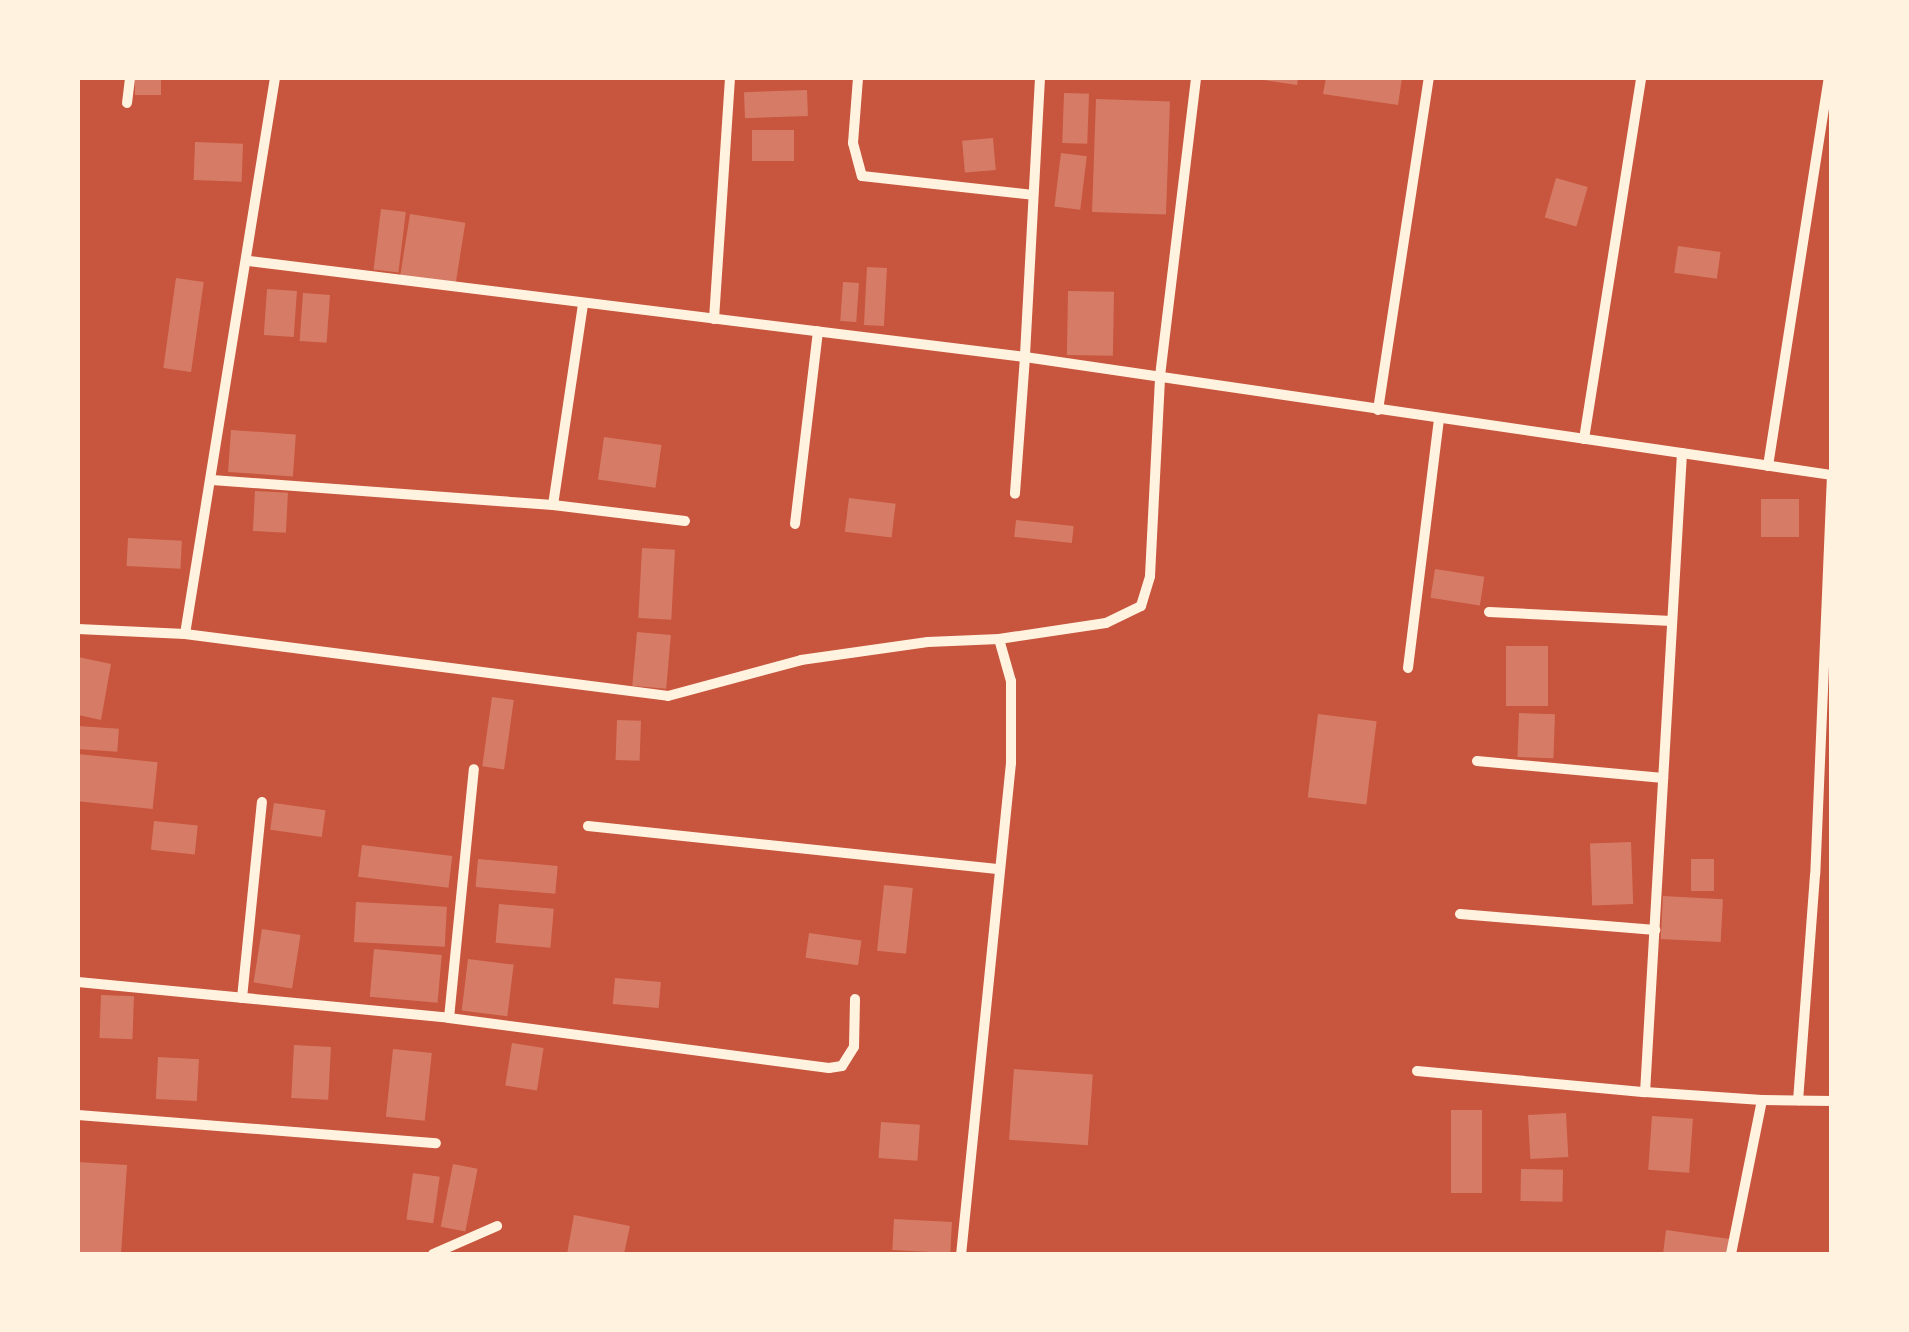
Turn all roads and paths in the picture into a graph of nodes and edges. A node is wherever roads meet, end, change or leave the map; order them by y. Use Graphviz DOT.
graph roads {
  1 [pos="130,78"];
  2 [pos="275,78"];
  3 [pos="730,78"];
  4 [pos="858,78"];
  5 [pos="1040,78"];
  6 [pos="1196,78"];
  7 [pos="1429,78"];
  8 [pos="1641,78"];
  9 [pos="1828,78"];
  10 [pos="127,103"];
  11 [pos="1034,195"];
  12 [pos="249,260"];
  13 [pos="583,305"];
  14 [pos="714,319"];
  15 [pos="818,331"];
  16 [pos="1025,357"];
  17 [pos="1160,376"];
  18 [pos="1378,410"];
  19 [pos="1438,418"];
  20 [pos="1584,439"];
  21 [pos="1682,453"];
  22 [pos="1768,466"];
  23 [pos="212,480"];
  24 [pos="1015,494"];
  25 [pos="553,504"];
  26 [pos="684,521"];
  27 [pos="795,524"];
  28 [pos="1490,612"];
  29 [pos="1672,621"];
  30 [pos="78,629"];
  31 [pos="185,634"];
  32 [pos="1000,639"];
  33 [pos="1408,668"];
  34 [pos="1477,761"];
  35 [pos="474,770"];
  36 [pos="1663,778"];
  37 [pos="262,802"];
  38 [pos="588,826"];
  39 [pos="996,869"];
  40 [pos="1460,914"];
  41 [pos="1654,930"];
  42 [pos="78,982"];
  43 [pos="242,998"];
  44 [pos="856,999"];
  45 [pos="449,1018"];
  46 [pos="1417,1071"];
  47 [pos="1645,1092"];
  48 [pos="1762,1100"];
  49 [pos="1798,1100"];
  50 [pos="1832,1102"];
  51 [pos="78,1115"];
  52 [pos="436,1143"];
  53 [pos="497,1226"];
  54 [pos="434,1254"];
  55 [pos="961,1254"];
  56 [pos="1731,1254"];
  1 -- 10 [label="street"];
  2 -- 12 [label="street"];
  3 -- 14 [label="street"];
  4 -- 11 [label="street"];
  5 -- 11 [label="street"];
  6 -- 17 [label="street"];
  7 -- 18 [label="street"];
  8 -- 20 [label="street"];
  9 -- 22 [label="street"];
  11 -- 16 [label="street"];
  12 -- 13 [label="street"];
  12 -- 23 [label="street"];
  13 -- 14 [label="street"];
  13 -- 25 [label="street"];
  14 -- 15 [label="street"];
  15 -- 16 [label="street"];
  15 -- 27 [label="street"];
  16 -- 17 [label="street"];
  16 -- 24 [label="street"];
  17 -- 18 [label="street"];
  17 -- 32 [label="street"];
  18 -- 19 [label="street"];
  19 -- 20 [label="street"];
  19 -- 33 [label="street"];
  20 -- 21 [label="street"];
  21 -- 22 [label="street"];
  21 -- 29 [label="street"];
  22 -- 49 [label="street"];
  23 -- 25 [label="street"];
  23 -- 31 [label="street"];
  25 -- 26 [label="street"];
  28 -- 29 [label="street"];
  29 -- 36 [label="street"];
  30 -- 31 [label="street"];
  31 -- 32 [label="street"];
  32 -- 39 [label="street"];
  34 -- 36 [label="street"];
  35 -- 45 [label="street"];
  36 -- 41 [label="street"];
  37 -- 43 [label="street"];
  38 -- 39 [label="street"];
  39 -- 55 [label="street"];
  40 -- 41 [label="street"];
  41 -- 47 [label="street"];
  42 -- 43 [label="street"];
  43 -- 45 [label="street"];
  44 -- 45 [label="street"];
  46 -- 47 [label="street"];
  47 -- 48 [label="street"];
  48 -- 49 [label="street"];
  48 -- 56 [label="street"];
  49 -- 50 [label="street"];
  51 -- 52 [label="street"];
  53 -- 54 [label="street"];
}
